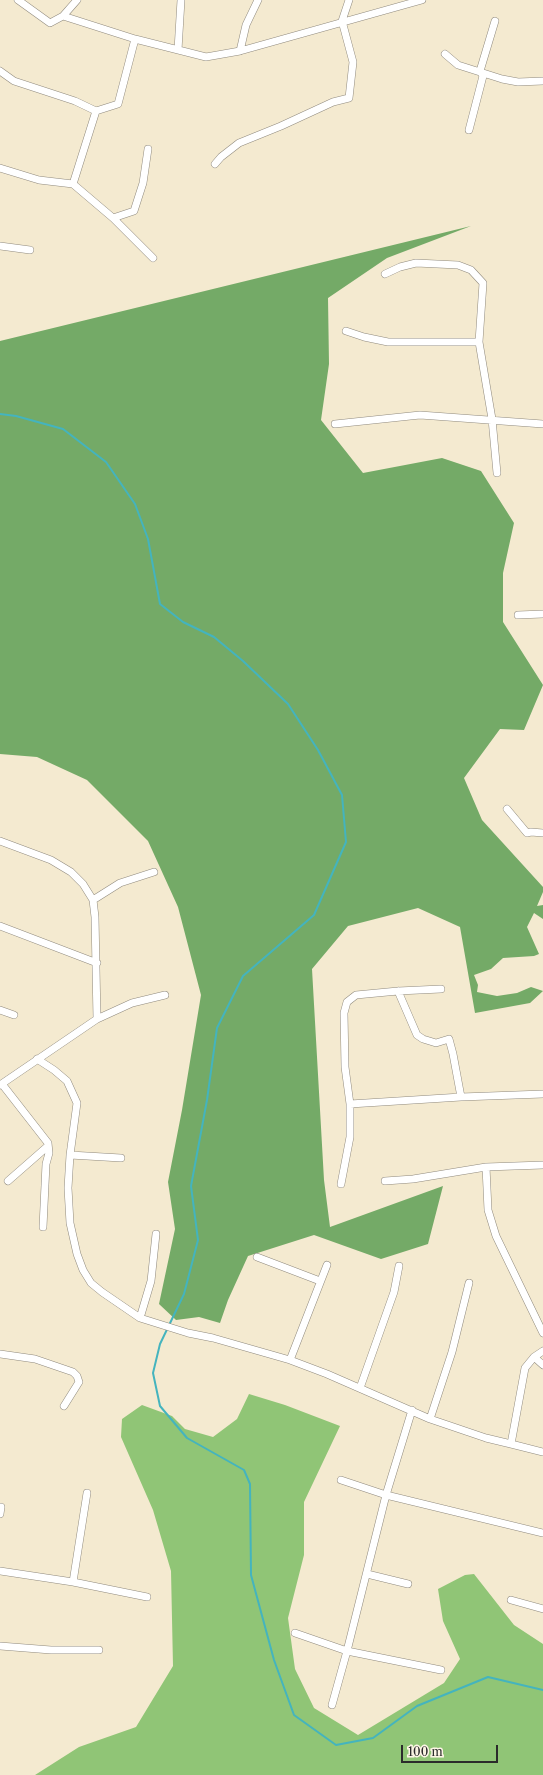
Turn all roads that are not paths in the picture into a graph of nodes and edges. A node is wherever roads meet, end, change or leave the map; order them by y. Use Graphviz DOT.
graph roads {
  1 [pos="18,0"];
  2 [pos="78,0"];
  3 [pos="181,0"];
  4 [pos="258,0"];
  5 [pos="349,0"];
  6 [pos="422,0"];
  7 [pos="63,16"];
  8 [pos="342,21"];
  9 [pos="495,21"];
  10 [pos="135,38"];
  11 [pos="178,50"];
  12 [pos="240,51"];
  13 [pos="445,54"];
  14 [pos="0,71"];
  15 [pos="480,71"];
  16 [pos="543,81"];
  17 [pos="96,111"];
  18 [pos="469,130"];
  19 [pos="148,149"];
  20 [pos="215,164"];
  21 [pos="0,169"];
  22 [pos="73,184"];
  23 [pos="113,218"];
  24 [pos="0,246"];
  25 [pos="30,250"];
  26 [pos="153,258"];
  27 [pos="386,274"];
  28 [pos="346,331"];
  29 [pos="479,342"];
  30 [pos="492,419"];
  31 [pos="335,424"];
  32 [pos="543,424"];
  33 [pos="497,473"];
  34 [pos="543,614"];
  35 [pos="518,615"];
  36 [pos="507,809"];
  37 [pos="543,834"];
  38 [pos="0,841"];
  39 [pos="154,872"];
  40 [pos="93,900"];
  41 [pos="0,926"];
  42 [pos="96,963"];
  43 [pos="441,989"];
  44 [pos="398,991"];
  45 [pos="165,995"];
  46 [pos="0,1010"];
  47 [pos="14,1015"];
  48 [pos="97,1019"];
  49 [pos="37,1059"];
  50 [pos="1,1085"];
  51 [pos="543,1094"];
  52 [pos="461,1097"];
  53 [pos="350,1104"];
  54 [pos="48,1146"];
  55 [pos="70,1155"];
  56 [pos="121,1158"];
  57 [pos="543,1165"];
  58 [pos="486,1167"];
  59 [pos="8,1181"];
  60 [pos="385,1181"];
  61 [pos="341,1184"];
  62 [pos="42,1227"];
  63 [pos="156,1234"];
  64 [pos="257,1257"];
  65 [pos="327,1265"];
  66 [pos="399,1266"];
  67 [pos="320,1281"];
  68 [pos="469,1283"];
  69 [pos="140,1318"];
  70 [pos="543,1333"];
  71 [pos="543,1351"];
  72 [pos="0,1354"];
  73 [pos="534,1357"];
  74 [pos="290,1360"];
  75 [pos="543,1365"];
  76 [pos="360,1388"];
  77 [pos="64,1406"];
  78 [pos="412,1410"];
  79 [pos="430,1418"];
  80 [pos="511,1444"];
  81 [pos="543,1452"];
  82 [pos="341,1480"];
  83 [pos="87,1493"];
  84 [pos="386,1495"];
  85 [pos="543,1533"];
  86 [pos="0,1570"];
  87 [pos="367,1574"];
  88 [pos="73,1582"];
  89 [pos="408,1584"];
  90 [pos="147,1597"];
  91 [pos="511,1600"];
  92 [pos="543,1610"];
  93 [pos="295,1633"];
  94 [pos="0,1646"];
  95 [pos="99,1650"];
  96 [pos="347,1651"];
  97 [pos="441,1670"];
  98 [pos="332,1704"];
  1 -- 7 [label="street"];
  2 -- 7 [label="street"];
  3 -- 11 [label="street"];
  4 -- 12 [label="street"];
  5 -- 8 [label="street"];
  6 -- 8 [label="street"];
  7 -- 10 [label="street"];
  8 -- 12 [label="street"];
  8 -- 20 [label="street"];
  9 -- 15 [label="street"];
  10 -- 11 [label="street"];
  10 -- 17 [label="street"];
  11 -- 12 [label="street"];
  13 -- 15 [label="street"];
  14 -- 17 [label="street"];
  15 -- 16 [label="street"];
  15 -- 18 [label="street"];
  17 -- 22 [label="street"];
  19 -- 23 [label="street"];
  21 -- 22 [label="street"];
  22 -- 23 [label="street"];
  23 -- 26 [label="street"];
  24 -- 25 [label="street"];
  27 -- 29 [label="street"];
  28 -- 29 [label="street"];
  29 -- 30 [label="street"];
  30 -- 31 [label="street"];
  30 -- 32 [label="street"];
  30 -- 33 [label="street"];
  34 -- 35 [label="street"];
  36 -- 37 [label="street"];
  38 -- 40 [label="street"];
  39 -- 40 [label="street"];
  40 -- 42 [label="street"];
  41 -- 42 [label="street"];
  42 -- 48 [label="street"];
  43 -- 44 [label="street"];
  44 -- 52 [label="street"];
  44 -- 53 [label="street"];
  45 -- 48 [label="street"];
  46 -- 47 [label="street"];
  48 -- 49 [label="street"];
  49 -- 50 [label="street"];
  49 -- 55 [label="street"];
  50 -- 54 [label="street"];
  51 -- 52 [label="street"];
  52 -- 53 [label="street"];
  53 -- 61 [label="street"];
  54 -- 59 [label="street"];
  54 -- 62 [label="street"];
  55 -- 56 [label="street"];
  55 -- 69 [label="street"];
  57 -- 58 [label="street"];
  58 -- 60 [label="street"];
  58 -- 70 [label="street"];
  63 -- 69 [label="street"];
  64 -- 67 [label="street"];
  65 -- 67 [label="street"];
  66 -- 76 [label="street"];
  67 -- 74 [label="street"];
  68 -- 79 [label="street"];
  69 -- 74 [label="street"];
  71 -- 73 [label="street"];
  72 -- 77 [label="street"];
  73 -- 75 [label="street"];
  73 -- 80 [label="street"];
  74 -- 76 [label="street"];
  76 -- 78 [label="street"];
  78 -- 79 [label="street"];
  78 -- 84 [label="street"];
  79 -- 80 [label="street"];
  80 -- 81 [label="street"];
  82 -- 84 [label="street"];
  83 -- 88 [label="street"];
  84 -- 85 [label="street"];
  84 -- 87 [label="street"];
  86 -- 88 [label="street"];
  87 -- 89 [label="street"];
  87 -- 96 [label="street"];
  88 -- 90 [label="street"];
  91 -- 92 [label="street"];
  93 -- 96 [label="street"];
  94 -- 95 [label="street"];
  96 -- 97 [label="street"];
  96 -- 98 [label="street"];
}
